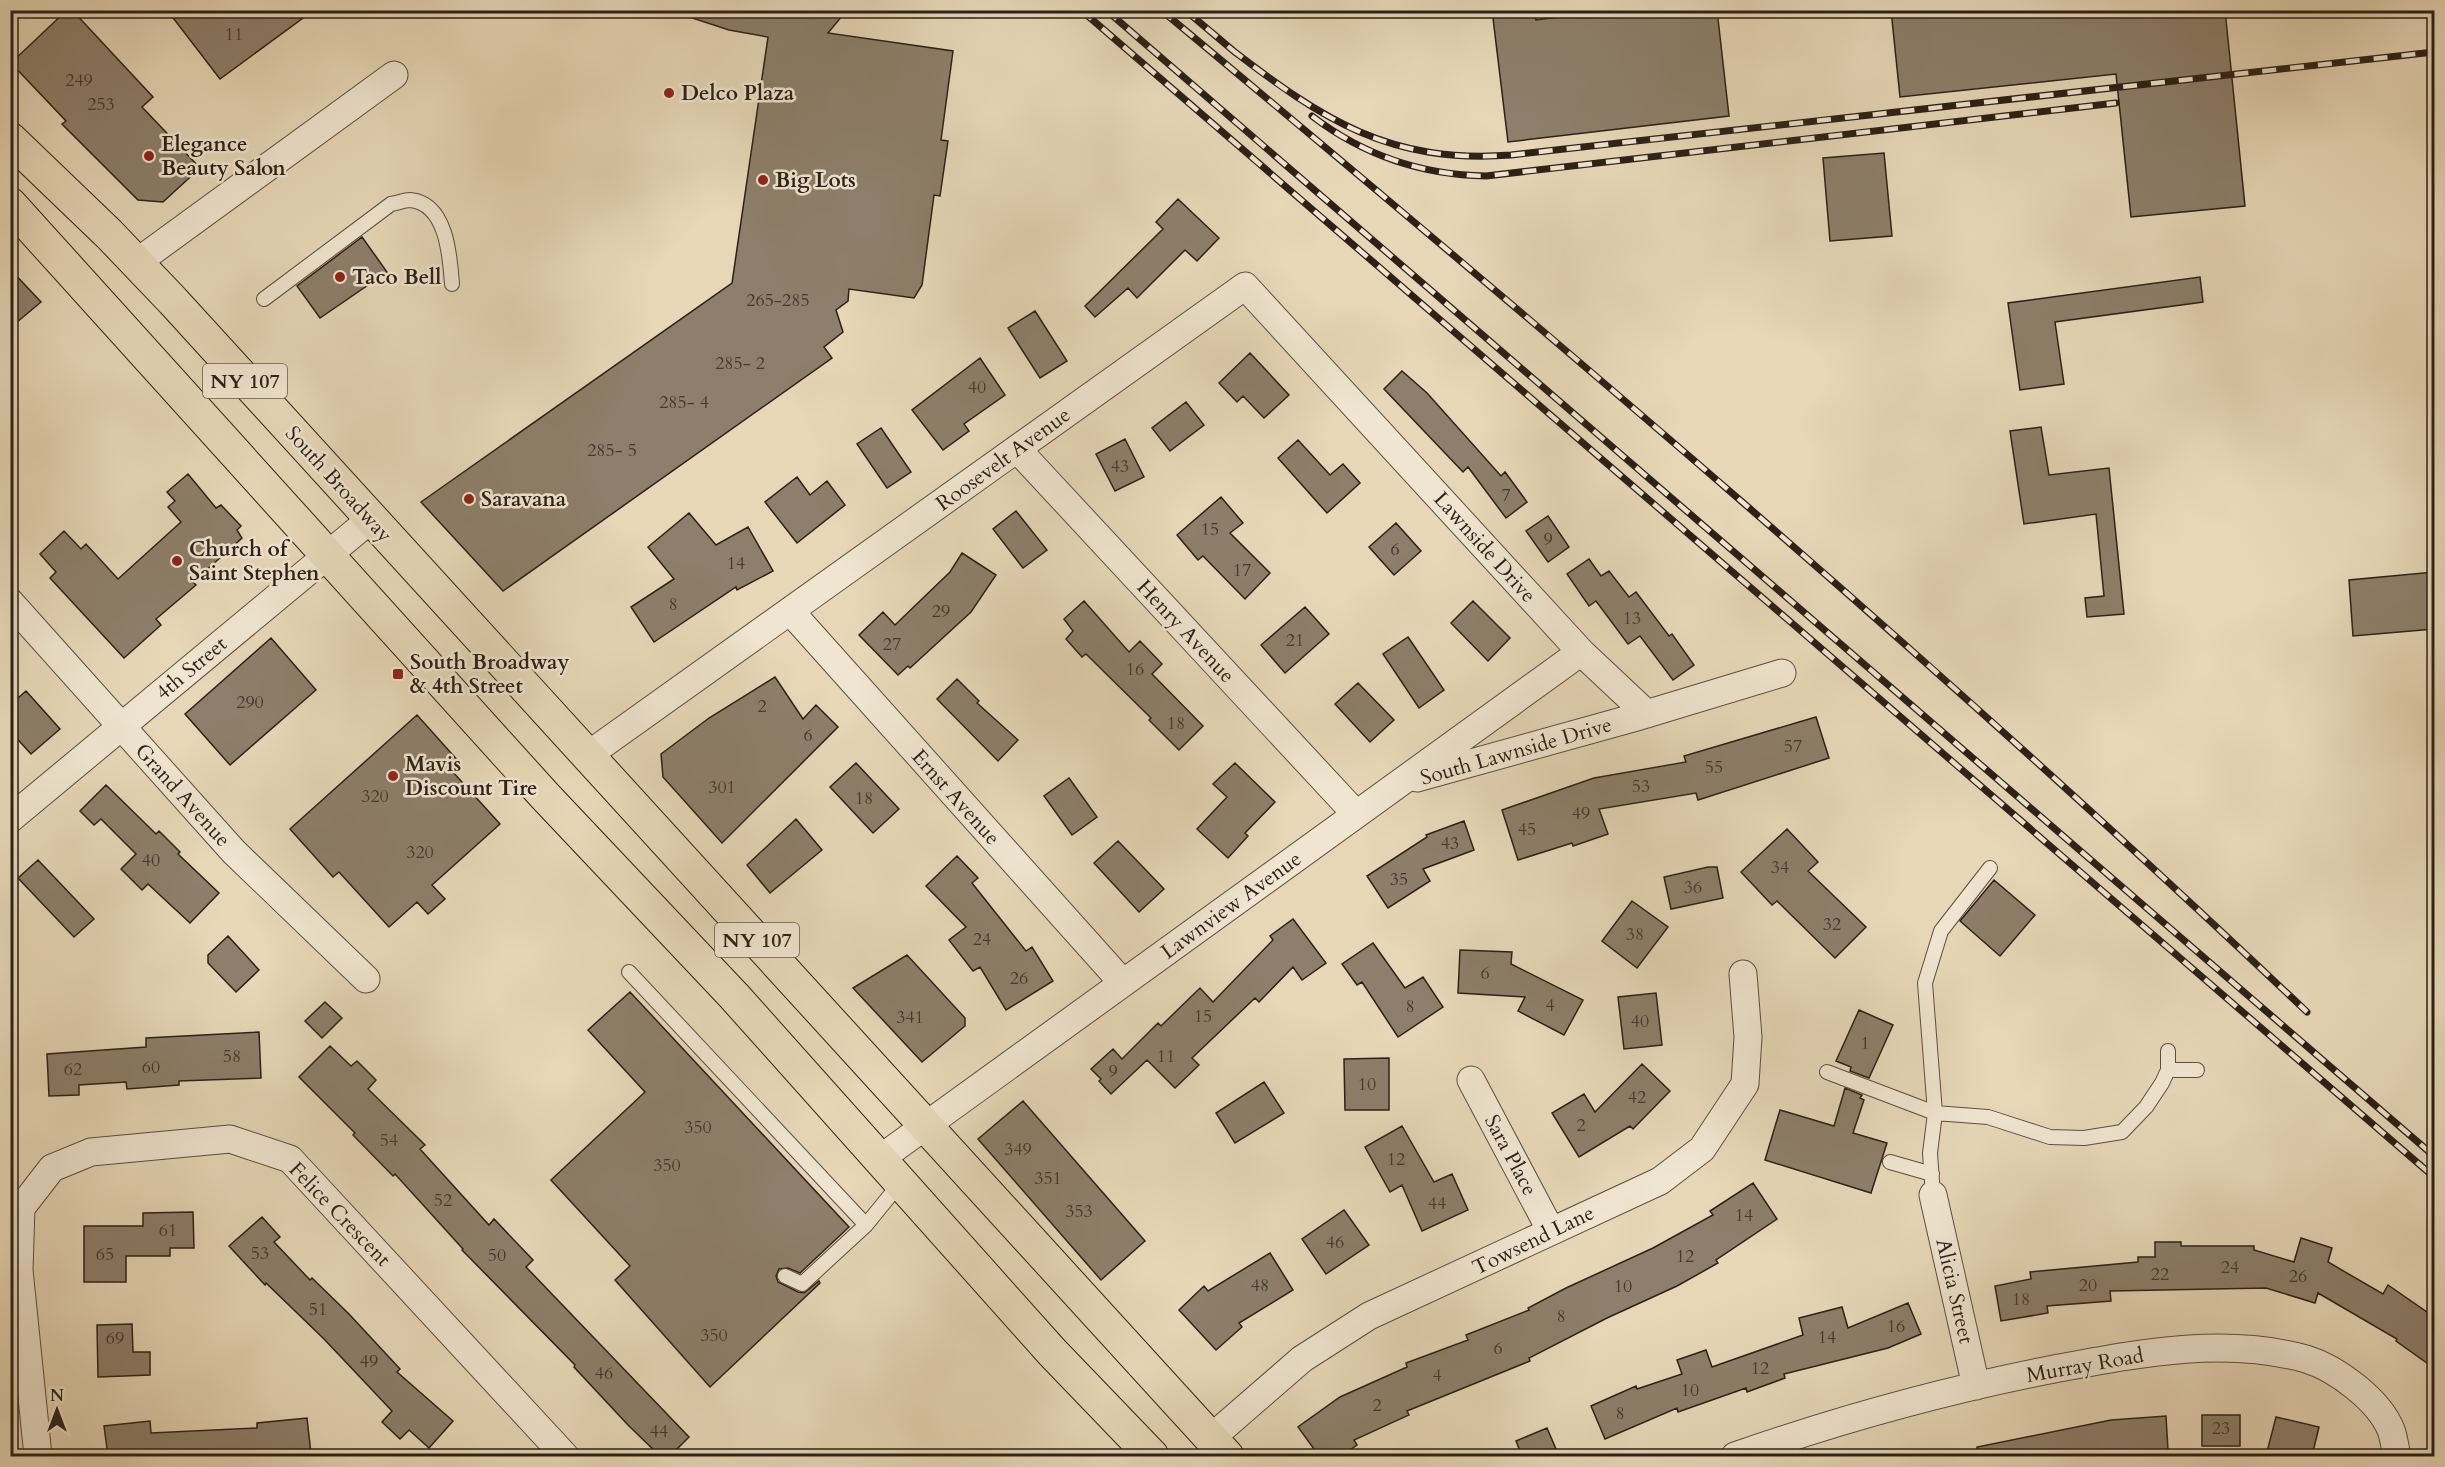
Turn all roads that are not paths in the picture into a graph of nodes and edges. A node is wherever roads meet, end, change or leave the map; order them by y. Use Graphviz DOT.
graph roads {
  1 [pos="394,75"];
  2 [pos="10,139"];
  3 [pos="10,204"];
  4 [pos="136,263"];
  5 [pos="452,284"];
  6 [pos="264,299"];
  7 [pos="1390,442"];
  8 [pos="1017,449"];
  9 [pos="371,519"];
  10 [pos="327,555"];
  11 [pos="10,602"];
  12 [pos="789,611"];
  13 [pos="1581,651"];
  14 [pos="1782,673"];
  15 [pos="1640,716"];
  16 [pos="121,726"];
  17 [pos="588,755"];
  18 [pos="1399,783"];
  19 [pos="1356,814"];
  20 [pos="10,819"];
  21 [pos="1990,868"];
  22 [pos="628,972"];
  23 [pos="1743,974"];
  24 [pos="366,979"];
  25 [pos="1123,982"];
  26 [pos="2168,1052"];
  27 [pos="2169,1070"];
  28 [pos="2197,1070"];
  29 [pos="1827,1072"];
  30 [pos="1471,1080"];
  31 [pos="1935,1113"];
  32 [pos="925,1126"];
  33 [pos="1890,1162"];
  34 [pos="891,1169"];
  35 [pos="1932,1185"];
  36 [pos="866,1225"];
  37 [pos="1551,1231"];
  38 [pos="15,1271"];
  39 [pos="785,1276"];
  40 [pos="1976,1386"];
  41 [pos="1219,1447"];
  42 [pos="38,1456"];
  43 [pos="565,1456"];
  44 [pos="1152,1456"];
  45 [pos="1734,1456"];
  46 [pos="2397,1456"];
  1 -- 4 [label="street"];
  2 -- 4 [label="main road, South Broadway / NY 107"];
  3 -- 10 [label="main road, NY 107"];
  4 -- 9 [label="main road, South Broadway / NY 107"];
  5 -- 6 [label="lane"];
  7 -- 8 [label="street, Roosevelt Avenue"];
  7 -- 13 [label="street, Lawnside Drive"];
  8 -- 12 [label="street, Roosevelt Avenue"];
  8 -- 19 [label="street, Henry Avenue"];
  9 -- 10 [label="street, 4th Street"];
  9 -- 17 [label="main road, South Broadway / NY 107"];
  10 -- 16 [label="street, 4th Street"];
  10 -- 34 [label="main road, NY 107"];
  11 -- 16 [label="street, Grand Avenue"];
  12 -- 17 [label="street, Roosevelt Avenue"];
  12 -- 25 [label="street, Ernst Avenue"];
  13 -- 15 [label="street, Lawnside Drive"];
  13 -- 18 [label="street, Lawnview Avenue"];
  14 -- 15 [label="street, South Lawnside Drive"];
  15 -- 18 [label="street, South Lawnside Drive"];
  16 -- 20 [label="street, 4th Street"];
  16 -- 24 [label="street, Grand Avenue"];
  17 -- 32 [label="main road, NY 107"];
  18 -- 19 [label="street, Lawnview Avenue"];
  19 -- 25 [label="street, Lawnview Avenue"];
  21 -- 31 [label="lane"];
  22 -- 36 [label="lane"];
  23 -- 37 [label="street, Towsend Lane"];
  25 -- 32 [label="street, Lawnview Avenue"];
  26 -- 27 [label="lane"];
  27 -- 28 [label="lane"];
  27 -- 31 [label="lane"];
  29 -- 31 [label="lane"];
  30 -- 37 [label="street, Sara Place"];
  31 -- 35 [label="lane"];
  32 -- 34 [label="street, Lawnview Avenue"];
  32 -- 41 [label="main road, NY 107"];
  33 -- 35 [label="lane"];
  34 -- 36 [label="lane"];
  34 -- 44 [label="main road, NY 107"];
  35 -- 40 [label="street, Alicia Street"];
  36 -- 39 [label="lane"];
  37 -- 41 [label="street, Towsend Lane"];
  38 -- 42 [label="street, Felice Crescent"];
  38 -- 43 [label="street, Felice Crescent"];
  40 -- 45 [label="street, Murray Road"];
  40 -- 46 [label="street, Murray Road"];
}
